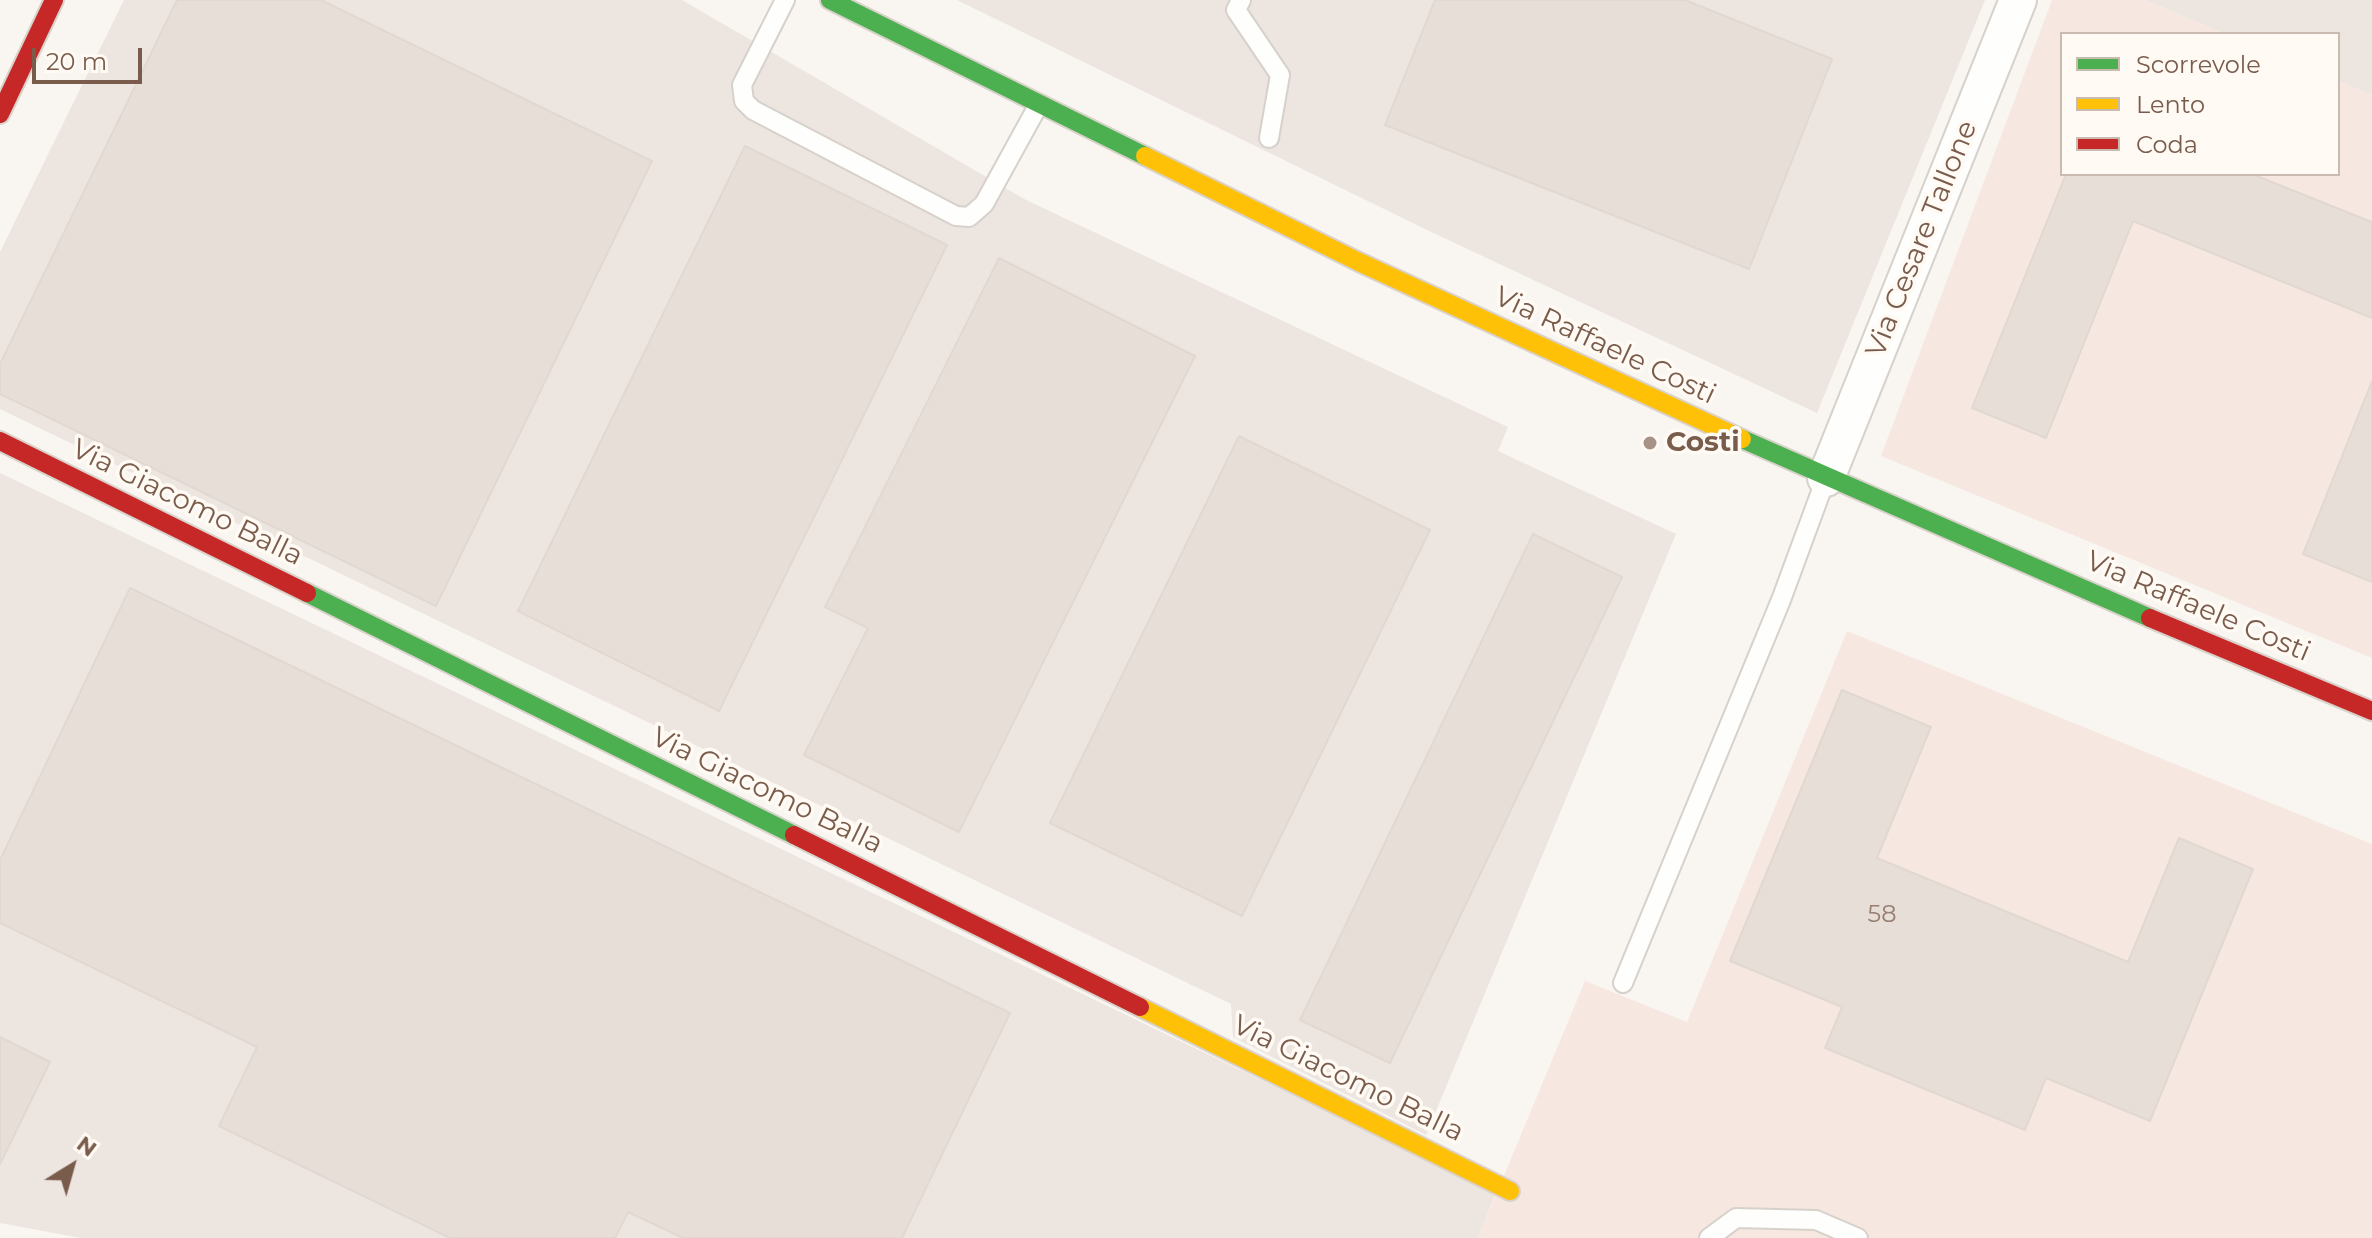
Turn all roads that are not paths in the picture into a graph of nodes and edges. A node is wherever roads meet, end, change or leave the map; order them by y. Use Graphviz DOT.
graph roads {
  1 [pos="54,0"];
  2 [pos="785,0"];
  3 [pos="830,0"];
  4 [pos="1241,0"];
  5 [pos="2018,0"];
  6 [pos="1039,104"];
  7 [pos="0,114"];
  8 [pos="1269,138"];
  9 [pos="0,441"];
  10 [pos="1826,478"];
  11 [pos="2372,711"];
  12 [pos="1623,983"];
  13 [pos="1510,1191"];
  14 [pos="1709,1238"];
  15 [pos="1858,1238"];
  1 -- 7 [label="street"];
  2 -- 6 [label="lane"];
  3 -- 6 [label="street, Via Raffaele Costi"];
  4 -- 8 [label="lane"];
  5 -- 10 [label="street, Via Cesare Tallone"];
  6 -- 10 [label="street, Via Raffaele Costi"];
  9 -- 13 [label="street, Via Giacomo Balla"];
  10 -- 11 [label="street, Via Raffaele Costi"];
  10 -- 12 [label="lane"];
  14 -- 15 [label="lane"];
}
